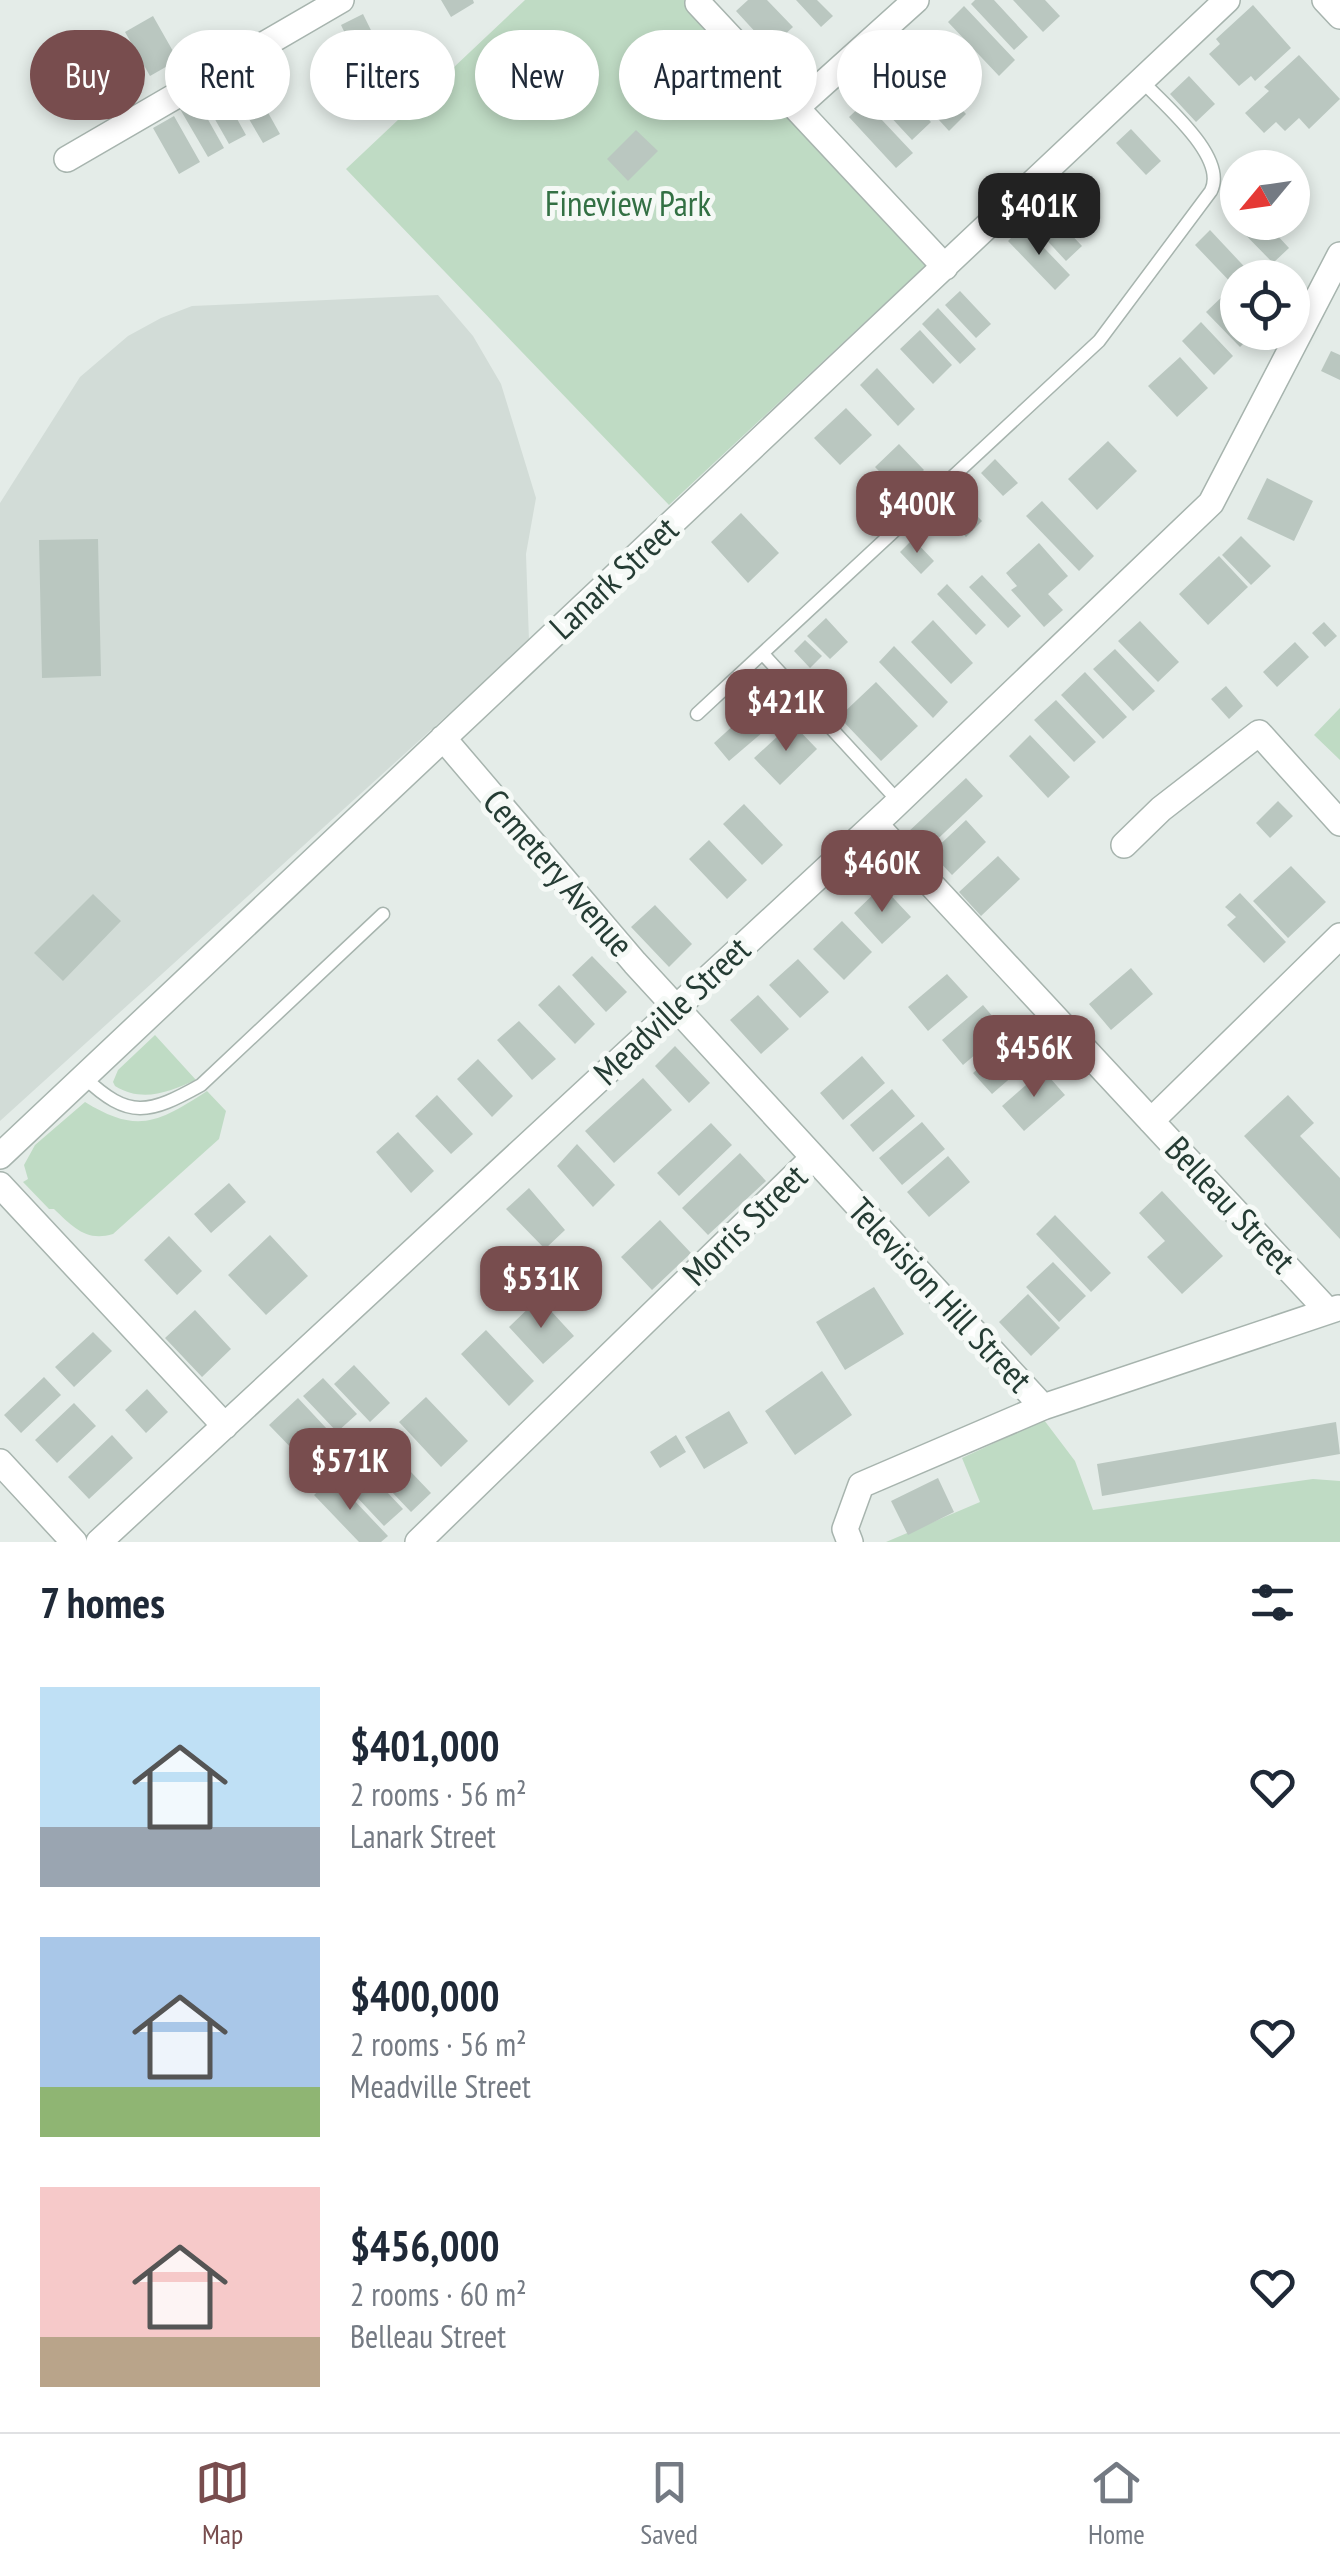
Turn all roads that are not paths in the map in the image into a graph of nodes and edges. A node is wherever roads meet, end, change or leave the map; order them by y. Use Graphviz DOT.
graph roads {
  1 [pos="341,0"];
  2 [pos="916,0"];
  3 [pos="1227,0"];
  4 [pos="1324,0"];
  5 [pos="698,4"];
  6 [pos="1340,16"];
  7 [pos="722,30"];
  8 [pos="1142,81"];
  9 [pos="817,89"];
  10 [pos="807,120"];
  11 [pos="67,159"];
  12 [pos="1340,255"];
  13 [pos="946,267"];
  14 [pos="762,654"];
  15 [pos="698,714"];
  16 [pos="443,738"];
  17 [pos="899,802"];
  18 [pos="1340,823"];
  19 [pos="876,824"];
  20 [pos="1124,845"];
  21 [pos="383,914"];
  22 [pos="1340,936"];
  23 [pos="675,1008"];
  24 [pos="84,1077"];
  25 [pos="1151,1121"];
  26 [pos="0,1156"];
  27 [pos="814,1158"];
  28 [pos="0,1185"];
  29 [pos="1333,1308"];
  30 [pos="1043,1407"];
  31 [pos="225,1426"];
  32 [pos="0,1462"];
  33 [pos="74,1542"];
  34 [pos="99,1542"];
  35 [pos="418,1542"];
  36 [pos="850,1542"];
  1 -- 11 [label="street"];
  2 -- 9 [label="street"];
  3 -- 8 [label="street, Lanark Street"];
  4 -- 6 [label="street"];
  5 -- 7 [label="street"];
  8 -- 13 [label="street, Lanark Street"];
  8 -- 14 [label="lane"];
  10 -- 13 [label="street"];
  12 -- 17 [label="street, Meadville Street"];
  13 -- 16 [label="street, Lanark Street"];
  14 -- 15 [label="lane"];
  14 -- 17 [label="lane"];
  16 -- 23 [label="street, Cemetery Avenue"];
  16 -- 24 [label="street, Lanark Street"];
  17 -- 19 [label="street, Meadville Street"];
  18 -- 20 [label="street"];
  19 -- 23 [label="street, Meadville Street"];
  19 -- 25 [label="street, Belleau Street"];
  21 -- 24 [label="lane"];
  22 -- 25 [label="street"];
  23 -- 27 [label="street, Television Hill Street"];
  23 -- 31 [label="street, Meadville Street"];
  24 -- 26 [label="street, Lanark Street"];
  25 -- 29 [label="street, Belleau Street"];
  27 -- 30 [label="street, Television Hill Street"];
  27 -- 35 [label="street, Morris Street"];
  28 -- 31 [label="street"];
  29 -- 30 [label="street, Belleau Street"];
  30 -- 36 [label="street, Belleau Street"];
  31 -- 34 [label="street, Meadville Street"];
  32 -- 33 [label="street"];
}
